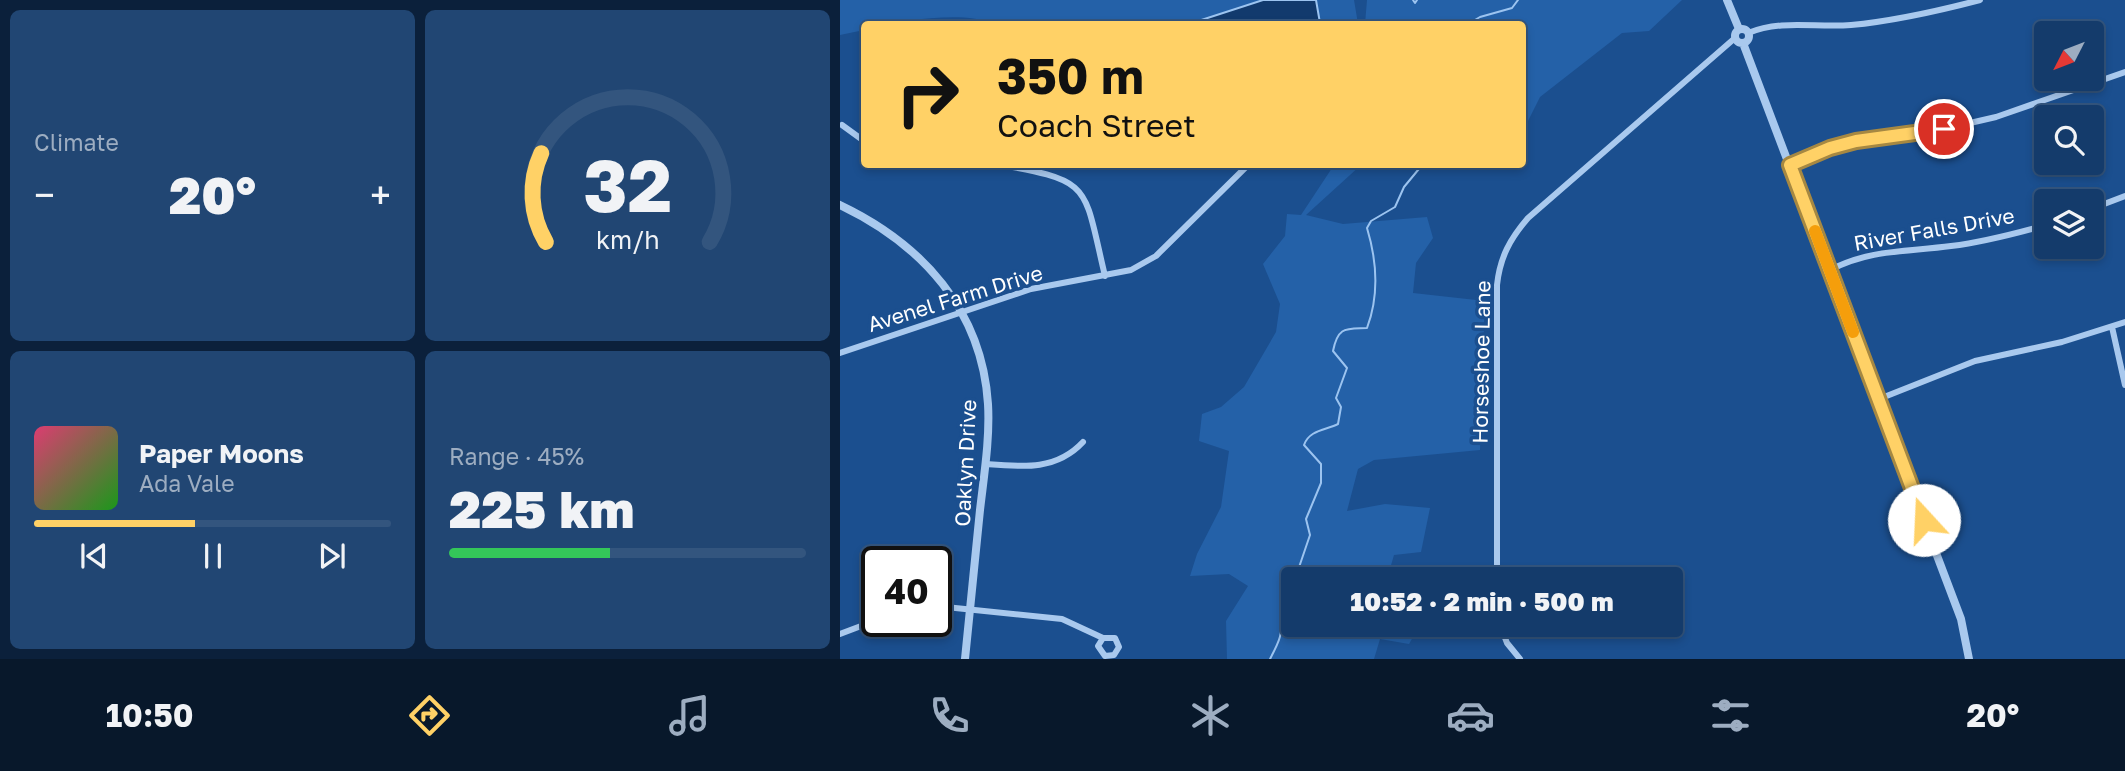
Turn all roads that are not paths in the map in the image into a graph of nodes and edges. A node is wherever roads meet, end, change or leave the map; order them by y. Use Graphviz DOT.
graph roads {
  1 [pos="1727,0"];
  2 [pos="1980,0"];
  3 [pos="1739,29"];
  4 [pos="1748,33"];
  5 [pos="1739,41"];
  6 [pos="2125,72"];
  7 [pos="842,125"];
  8 [pos="861,139"];
  9 [pos="1790,165"];
  10 [pos="1017,168"];
  11 [pos="1245,168"];
  12 [pos="2125,196"];
  13 [pos="2104,204"];
  14 [pos="840,205"];
  15 [pos="2034,228"];
  16 [pos="1830,270"];
  17 [pos="1105,276"];
  18 [pos="962,312"];
  19 [pos="2125,323"];
  20 [pos="2112,327"];
  21 [pos="840,353"];
  22 [pos="2125,385"];
  23 [pos="1879,399"];
  24 [pos="1083,442"];
  25 [pos="985,464"];
  26 [pos="1497,567"];
  27 [pos="952,607"];
  28 [pos="970,608"];
  29 [pos="861,626"];
  30 [pos="840,635"];
  31 [pos="1505,637"];
  32 [pos="1102,638"];
  33 [pos="965,659"];
  34 [pos="1520,659"];
  35 [pos="1969,659"];
  1 -- 3 [label="street"];
  2 -- 4 [label="street"];
  3 -- 4 [label="street"];
  3 -- 5 [label="street"];
  4 -- 5 [label="street"];
  5 -- 9 [label="street"];
  5 -- 26 [label="street, Horseshoe Lane"];
  6 -- 9 [label="street"];
  7 -- 8 [label="street"];
  9 -- 16 [label="street"];
  10 -- 17 [label="street"];
  11 -- 17 [label="street, Avenel Farm Drive"];
  12 -- 13 [label="street"];
  14 -- 18 [label="street, Oaklyn Drive"];
  15 -- 16 [label="street, River Falls Drive"];
  16 -- 23 [label="street"];
  17 -- 18 [label="street, Avenel Farm Drive"];
  18 -- 21 [label="street, Avenel Farm Drive"];
  18 -- 25 [label="street, Oaklyn Drive"];
  19 -- 20 [label="street"];
  20 -- 22 [label="street"];
  20 -- 23 [label="street"];
  23 -- 35 [label="street"];
  24 -- 25 [label="street"];
  25 -- 28 [label="street, Oaklyn Drive"];
  27 -- 28 [label="street"];
  28 -- 32 [label="street"];
  28 -- 33 [label="street, Oaklyn Drive"];
  29 -- 30 [label="street"];
  31 -- 34 [label="street"];
}
